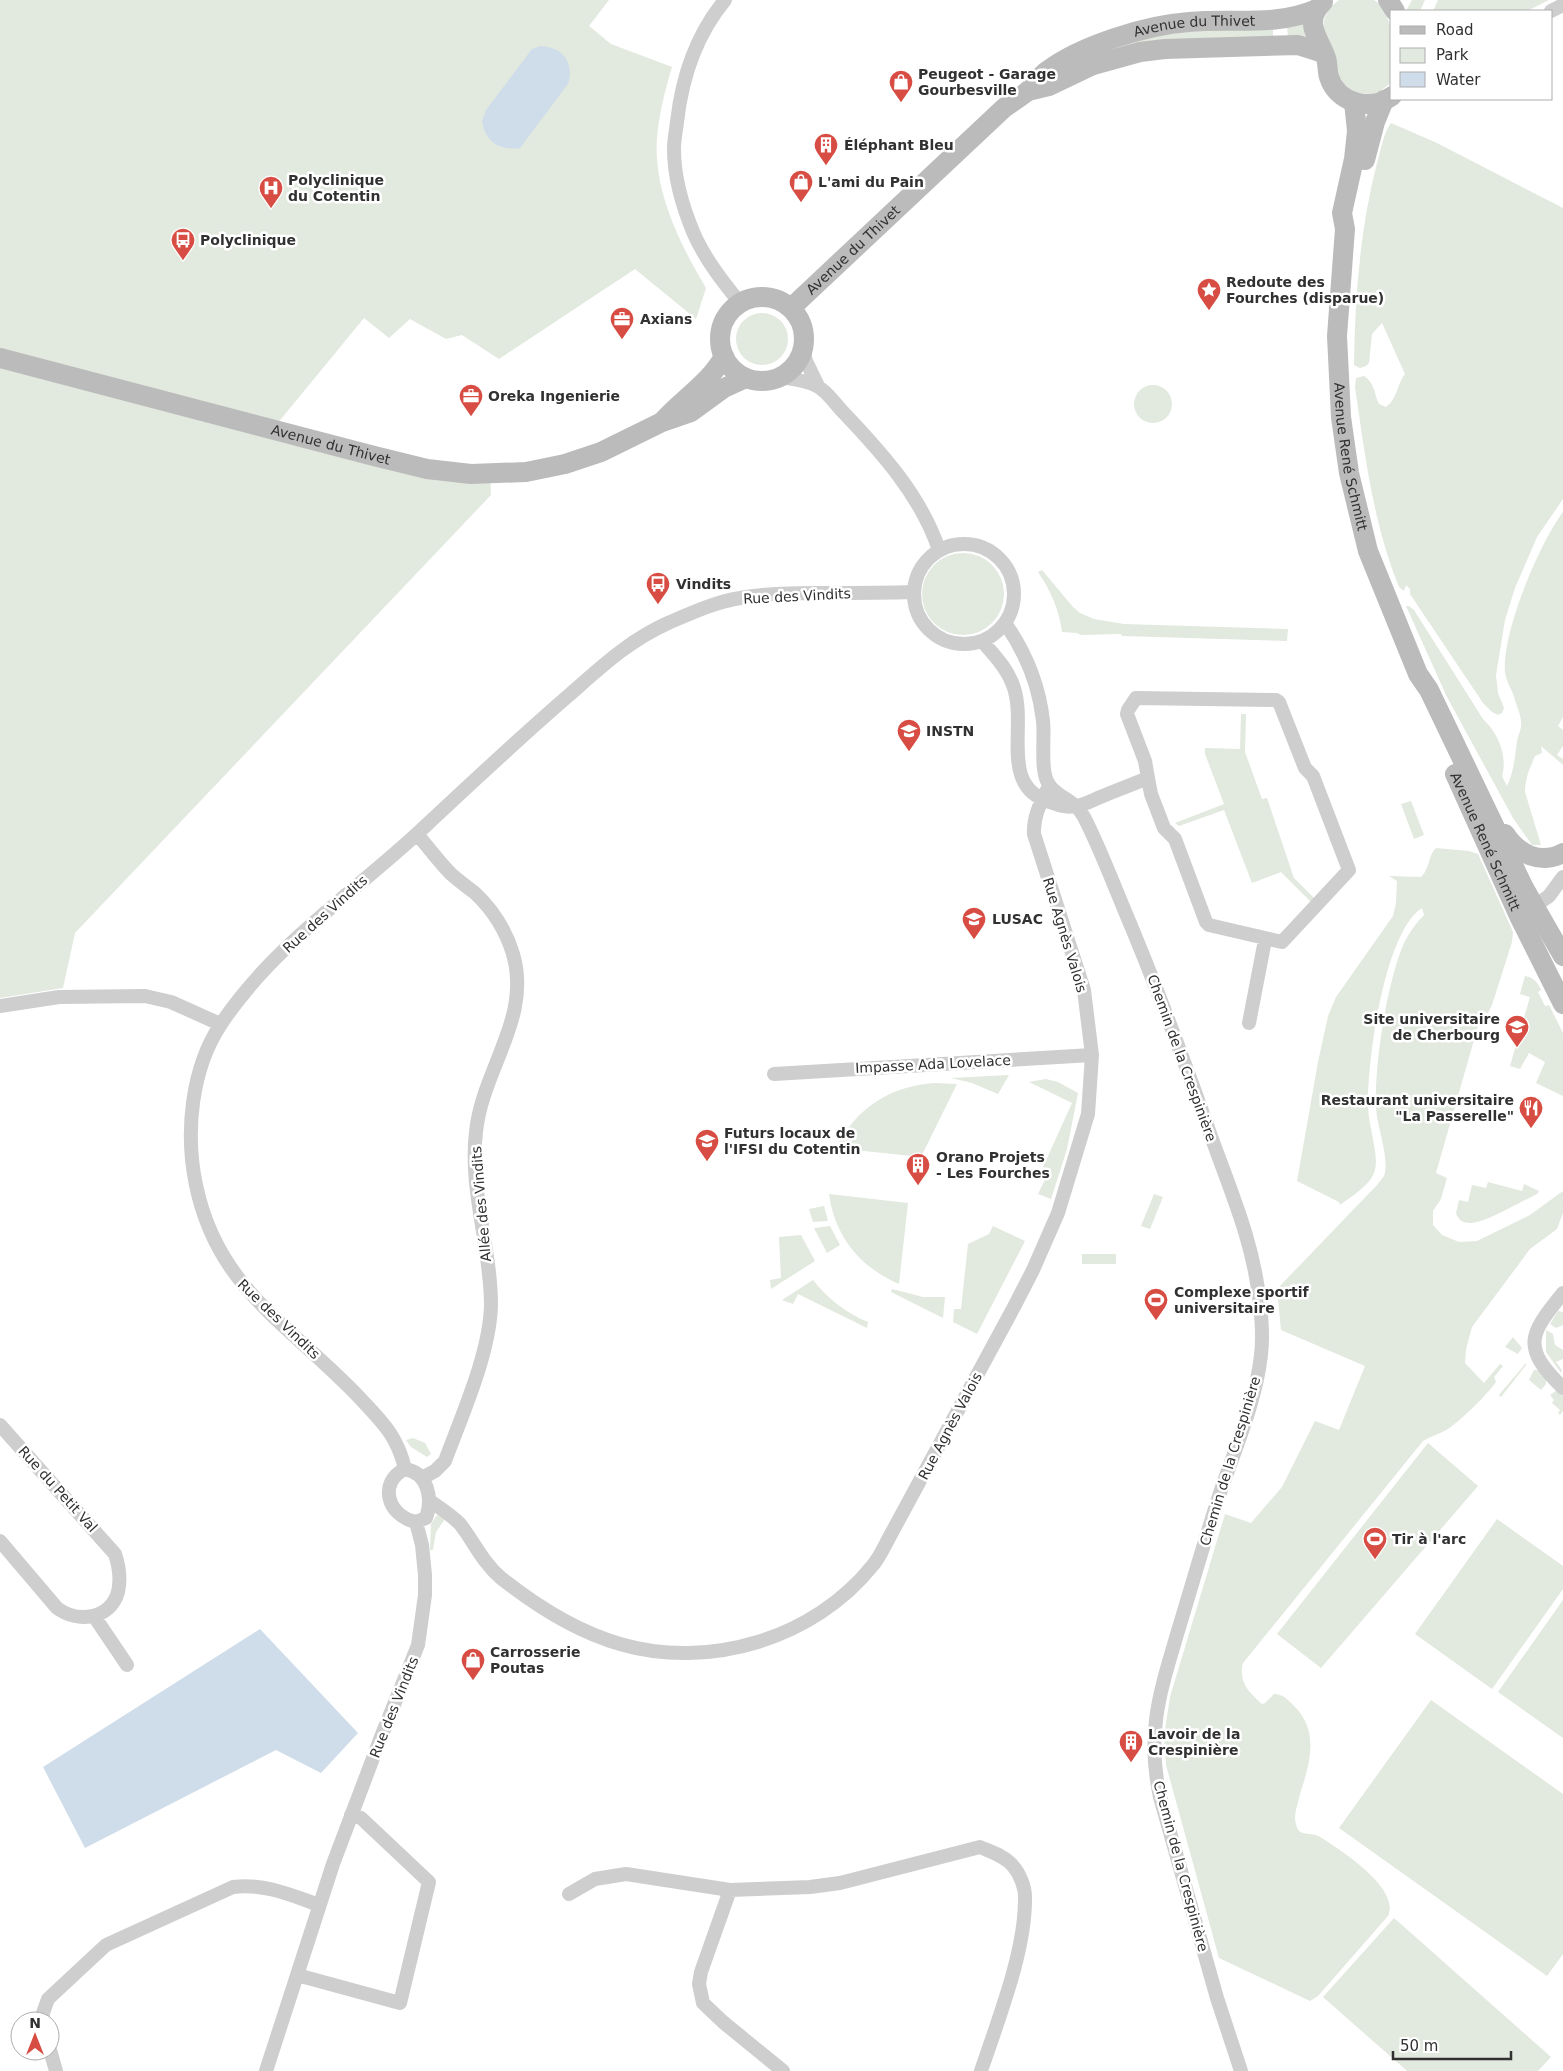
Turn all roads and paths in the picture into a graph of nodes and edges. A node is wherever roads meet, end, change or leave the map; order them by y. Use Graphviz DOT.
graph roads {
  1 [pos="725,0"];
  2 [pos="1321,5"];
  3 [pos="1323,53"];
  4 [pos="1028,91"];
  5 [pos="1388,98"];
  6 [pos="1354,102"];
  7 [pos="1345,229"];
  8 [pos="740,304"];
  9 [pos="791,308"];
  10 [pos="803,348"];
  11 [pos="724,356"];
  12 [pos="0,358"];
  13 [pos="780,377"];
  14 [pos="746,378"];
  15 [pos="818,386"];
  16 [pos="662,422"];
  17 [pos="939,550"];
  18 [pos="913,592"];
  19 [pos="1005,623"];
  20 [pos="982,641"];
  21 [pos="1418,674"];
  22 [pos="1148,778"];
  23 [pos="1049,786"];
  24 [pos="1042,800"];
  25 [pos="1484,802"];
  26 [pos="1077,806"];
  27 [pos="417,834"];
  28 [pos="1563,853"];
  29 [pos="1563,877"];
  30 [pos="1527,912"];
  31 [pos="1265,940"];
  32 [pos="1563,956"];
  33 [pos="1563,1004"];
  34 [pos="0,1006"];
  35 [pos="1249,1023"];
  36 [pos="220,1024"];
  37 [pos="1092,1055"];
  38 [pos="774,1074"];
  39 [pos="1563,1293"];
  40 [pos="1563,1388"];
  41 [pos="0,1425"];
  42 [pos="405,1469"];
  43 [pos="422,1478"];
  44 [pos="430,1501"];
  45 [pos="416,1522"];
  46 [pos="0,1541"];
  47 [pos="94,1616"];
  48 [pos="127,1665"];
  49 [pos="351,1815"];
  50 [pos="730,1890"];
  51 [pos="570,1894"];
  52 [pos="319,1905"];
  53 [pos="297,1975"];
  54 [pos="44,2011"];
  55 [pos="266,2071"];
  56 [pos="784,2071"];
  57 [pos="981,2071"];
  58 [pos="1241,2071"];
  1 -- 8 [label="street"];
  2 -- 3 [label="main road"];
  2 -- 4 [label="main road, Avenue du Thivet"];
  3 -- 4 [label="main road, Avenue du Thivet"];
  3 -- 6 [label="main road"];
  4 -- 9 [label="main road, Avenue du Thivet"];
  5 -- 6 [label="main road"];
  5 -- 7 [label="main road, Avenue René Schmitt"];
  6 -- 7 [label="main road, Avenue René Schmitt"];
  7 -- 21 [label="main road, Avenue René Schmitt"];
  8 -- 9 [label="main road"];
  8 -- 11 [label="main road"];
  9 -- 10 [label="main road"];
  10 -- 13 [label="main road"];
  10 -- 15 [label="street"];
  11 -- 14 [label="main road"];
  11 -- 16 [label="main road, Avenue du Thivet"];
  12 -- 16 [label="main road, Avenue du Thivet"];
  13 -- 14 [label="main road"];
  13 -- 15 [label="street"];
  14 -- 16 [label="main road, Avenue du Thivet"];
  15 -- 17 [label="street"];
  17 -- 18 [label="street"];
  17 -- 19 [label="street"];
  18 -- 20 [label="street"];
  18 -- 27 [label="street, Rue des Vindits"];
  19 -- 20 [label="street"];
  19 -- 23 [label="street"];
  20 -- 24 [label="street"];
  21 -- 25 [label="main road, Avenue René Schmitt"];
  21 -- 30 [label="main road, Avenue René Schmitt"];
  22 -- 26 [label="street"];
  22 -- 31 [label="street"];
  22 -- 31 [label="street"];
  23 -- 24 [label="street, Rue Agnès Valois"];
  23 -- 26 [label="street, Chemin de la Crespinière"];
  24 -- 26 [label="street"];
  24 -- 37 [label="street, Rue Agnès Valois"];
  25 -- 28 [label="main road"];
  25 -- 30 [label="main road, Avenue René Schmitt"];
  26 -- 58 [label="street, Chemin de la Crespinière"];
  27 -- 36 [label="street, Rue des Vindits"];
  27 -- 43 [label="street, Allée des Vindits"];
  29 -- 30 [label="street"];
  30 -- 32 [label="main road, Avenue René Schmitt"];
  30 -- 33 [label="main road, Avenue René Schmitt"];
  31 -- 35 [label="street"];
  34 -- 36 [label="street"];
  36 -- 42 [label="street, Rue des Vindits"];
  37 -- 38 [label="street, Impasse Ada Lovelace"];
  37 -- 44 [label="street, Rue Agnès Valois"];
  39 -- 40 [label="street"];
  41 -- 47 [label="street, Rue du Petit Val"];
  42 -- 43 [label="street"];
  42 -- 45 [label="street"];
  43 -- 44 [label="street"];
  44 -- 45 [label="street"];
  45 -- 49 [label="street, Rue des Vindits"];
  46 -- 47 [label="street"];
  47 -- 48 [label="street"];
  49 -- 52 [label="street, Rue des Vindits"];
  49 -- 53 [label="street"];
  50 -- 51 [label="street"];
  50 -- 56 [label="street"];
  50 -- 57 [label="street"];
  52 -- 53 [label="street, Rue des Vindits"];
  52 -- 54 [label="street"];
  53 -- 55 [label="street, Rue des Vindits"];
}
